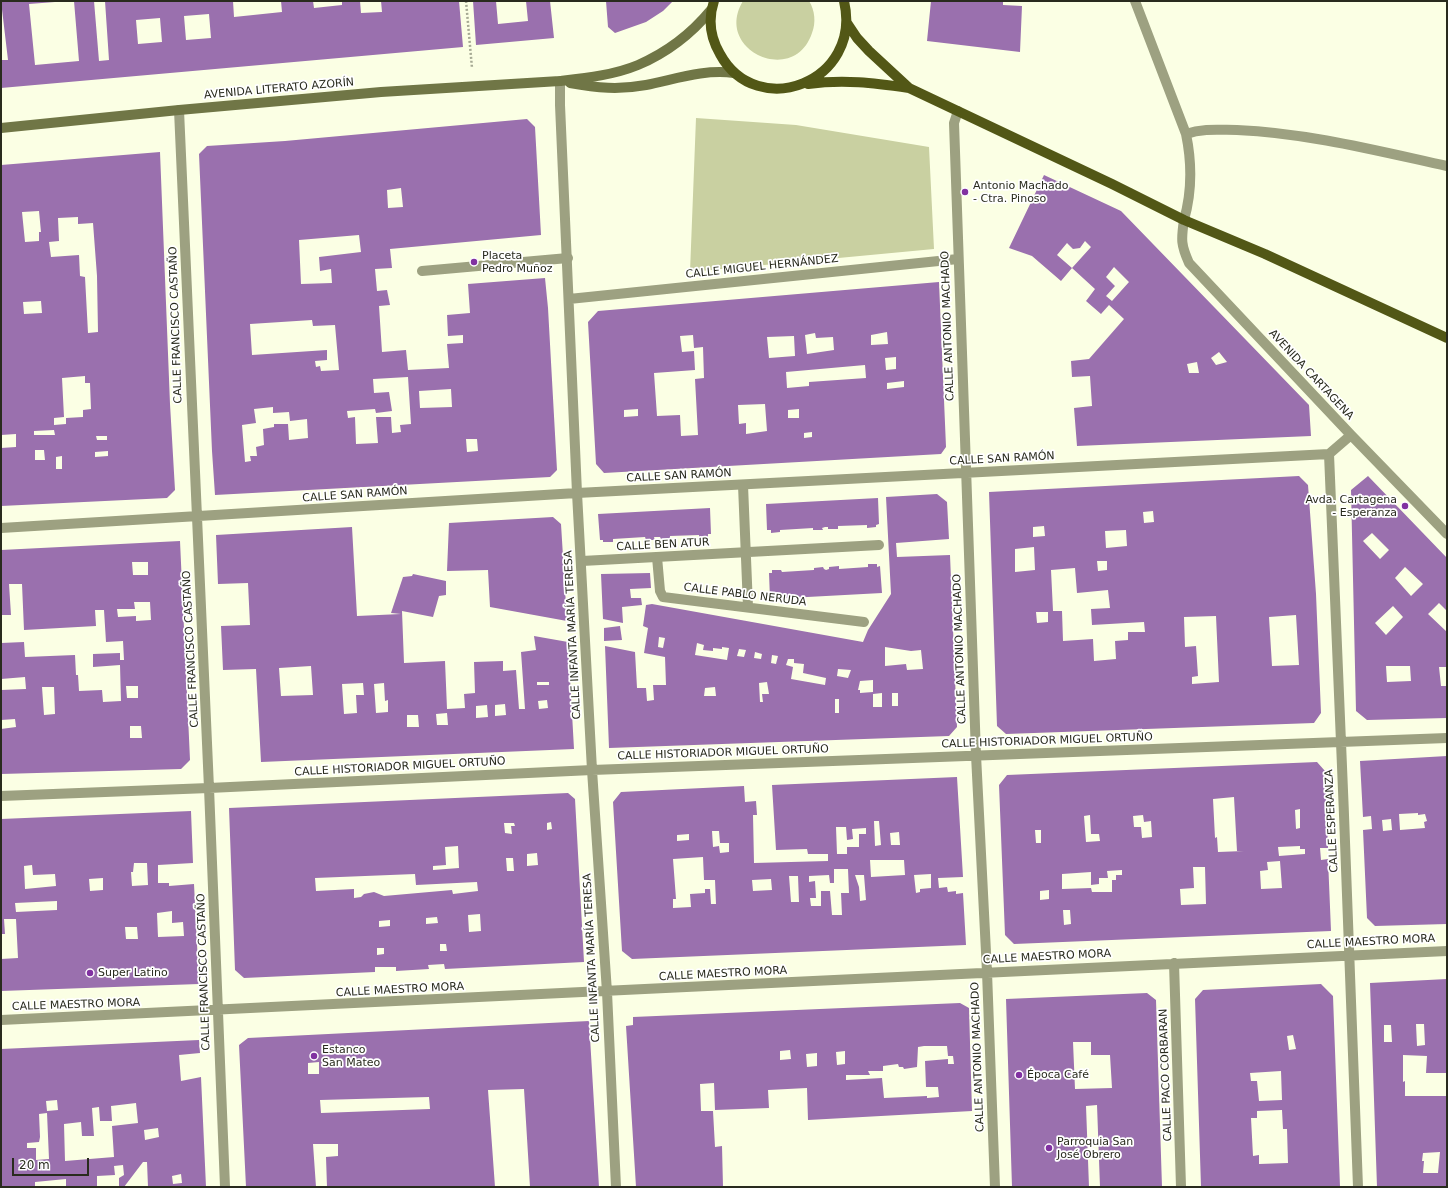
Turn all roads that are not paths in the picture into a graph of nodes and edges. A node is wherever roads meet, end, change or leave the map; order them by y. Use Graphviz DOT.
graph roads {
  1 [pos="844,1"];
  2 [pos="1135,1"];
  3 [pos="712,6"];
  4 [pos="847,23"];
  5 [pos="734,73"];
  6 [pos="560,81"];
  7 [pos="795,86"];
  8 [pos="909,88"];
  9 [pos="179,110"];
  10 [pos="958,111"];
  11 [pos="1,128"];
  12 [pos="1186,134"];
  13 [pos="1447,166"];
  14 [pos="1184,220"];
  15 [pos="568,258"];
  16 [pos="958,259"];
  17 [pos="422,271"];
  18 [pos="569,299"];
  19 [pos="1447,338"];
  20 [pos="1351,435"];
  21 [pos="1329,454"];
  22 [pos="965,473"];
  23 [pos="743,485"];
  24 [pos="577,493"];
  25 [pos="196,516"];
  26 [pos="1,528"];
  27 [pos="1447,534"];
  28 [pos="880,545"];
  29 [pos="746,553"];
  30 [pos="657,557"];
  31 [pos="582,561"];
  32 [pos="748,607"];
  33 [pos="864,622"];
  34 [pos="1447,738"];
  35 [pos="1340,742"];
  36 [pos="976,755"];
  37 [pos="592,770"];
  38 [pos="209,788"];
  39 [pos="1,796"];
  40 [pos="1447,951"];
  41 [pos="1351,955"];
  42 [pos="1174,963"];
  43 [pos="987,972"];
  44 [pos="607,992"];
  45 [pos="217,1010"];
  46 [pos="1,1020"];
  47 [pos="225,1187"];
  48 [pos="616,1187"];
  49 [pos="995,1187"];
  50 [pos="1181,1187"];
  51 [pos="1358,1187"];
  1 -- 4 [label="main road"];
  2 -- 12 [label="street, AVENIDA CARTAGENA"];
  3 -- 5 [label="main road"];
  3 -- 6 [label="main road, AVENIDA LITERATO AZORÍN"];
  4 -- 7 [label="main road"];
  4 -- 8 [label="main road"];
  5 -- 6 [label="main road, AVENIDA LITERATO AZORÍN"];
  5 -- 7 [label="main road"];
  6 -- 9 [label="main road, AVENIDA LITERATO AZORÍN"];
  6 -- 15 [label="street, CALLE INFANTA MARÍA TERESA"];
  7 -- 8 [label="main road"];
  8 -- 10 [label="main road"];
  9 -- 11 [label="main road, AVENIDA LITERATO AZORÍN"];
  9 -- 25 [label="street, CALLE FRANCISCO CASTAÑO"];
  10 -- 14 [label="main road"];
  10 -- 16 [label="street, CALLE ANTONIO MACHADO"];
  12 -- 13 [label="street"];
  12 -- 14 [label="street, AVENIDA CARTAGENA"];
  14 -- 19 [label="main road"];
  14 -- 20 [label="street, AVENIDA CARTAGENA"];
  15 -- 17 [label="street"];
  15 -- 18 [label="street, CALLE INFANTA MARÍA TERESA"];
  16 -- 18 [label="street, CALLE MIGUEL HERNÁNDEZ"];
  16 -- 22 [label="street, CALLE ANTONIO MACHADO"];
  18 -- 24 [label="street, CALLE INFANTA MARÍA TERESA"];
  20 -- 21 [label="street"];
  20 -- 27 [label="street, AVENIDA CARTAGENA"];
  21 -- 22 [label="street, CALLE SAN RAMÓN"];
  21 -- 35 [label="street, CALLE ESPERANZA"];
  22 -- 23 [label="street, CALLE SAN RAMÓN"];
  22 -- 36 [label="street, CALLE ANTONIO MACHADO"];
  23 -- 24 [label="street, CALLE SAN RAMÓN"];
  23 -- 29 [label="street"];
  24 -- 25 [label="street, CALLE SAN RAMÓN"];
  24 -- 31 [label="street, CALLE INFANTA MARÍA TERESA"];
  25 -- 26 [label="street, CALLE SAN RAMÓN"];
  25 -- 38 [label="street, CALLE FRANCISCO CASTAÑO"];
  28 -- 29 [label="street, CALLE BEN ATUR"];
  29 -- 30 [label="street, CALLE BEN ATUR"];
  29 -- 32 [label="street"];
  30 -- 31 [label="street, CALLE BEN ATUR"];
  30 -- 32 [label="street, CALLE PABLO NERUDA"];
  31 -- 37 [label="street, CALLE INFANTA MARÍA TERESA"];
  32 -- 33 [label="street, CALLE PABLO NERUDA"];
  34 -- 35 [label="street, CALLE HISTORIADOR MIGUEL ORTUÑO"];
  35 -- 36 [label="street, CALLE HISTORIADOR MIGUEL ORTUÑO"];
  35 -- 41 [label="street, CALLE ESPERANZA"];
  36 -- 37 [label="street, CALLE HISTORIADOR MIGUEL ORTUÑO"];
  36 -- 43 [label="street, CALLE ANTONIO MACHADO"];
  37 -- 38 [label="street, CALLE HISTORIADOR MIGUEL ORTUÑO"];
  37 -- 44 [label="street, CALLE INFANTA MARÍA TERESA"];
  38 -- 39 [label="street, CALLE HISTORIADOR MIGUEL ORTUÑO"];
  38 -- 45 [label="street, CALLE FRANCISCO CASTAÑO"];
  40 -- 41 [label="street, CALLE MAESTRO MORA"];
  41 -- 42 [label="street, CALLE MAESTRO MORA"];
  41 -- 51 [label="street, CALLE ESPERANZA"];
  42 -- 43 [label="street, CALLE MAESTRO MORA"];
  42 -- 50 [label="street, CALLE PACO CORBARAN"];
  43 -- 44 [label="street, CALLE MAESTRO MORA"];
  43 -- 49 [label="street, CALLE ANTONIO MACHADO"];
  44 -- 45 [label="street, CALLE MAESTRO MORA"];
  44 -- 48 [label="street, CALLE INFANTA MARÍA TERESA"];
  45 -- 46 [label="street, CALLE MAESTRO MORA"];
  45 -- 47 [label="street, CALLE FRANCISCO CASTAÑO"];
}
